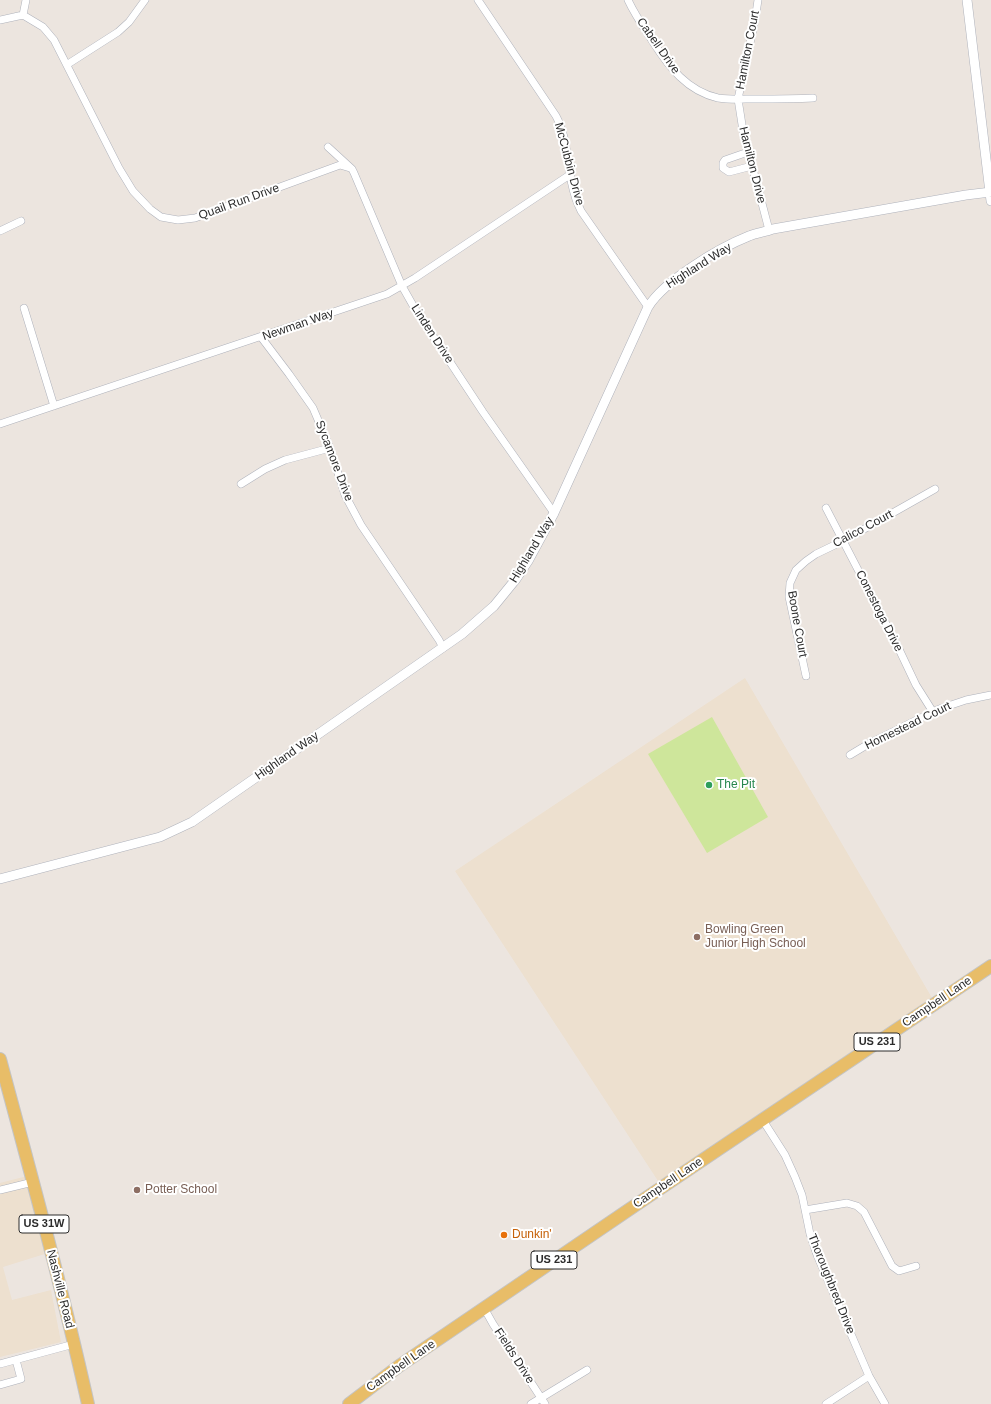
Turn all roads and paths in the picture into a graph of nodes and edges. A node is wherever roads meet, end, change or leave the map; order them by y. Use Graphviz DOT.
graph roads {
  1 [pos="26,0"];
  2 [pos="145,0"];
  3 [pos="478,0"];
  4 [pos="628,0"];
  5 [pos="758,0"];
  6 [pos="967,0"];
  7 [pos="23,14"];
  8 [pos="0,20"];
  9 [pos="68,64"];
  10 [pos="813,98"];
  11 [pos="738,99"];
  12 [pos="328,147"];
  13 [pos="748,152"];
  14 [pos="752,166"];
  15 [pos="350,168"];
  16 [pos="571,174"];
  17 [pos="991,195"];
  18 [pos="21,221"];
  19 [pos="769,230"];
  20 [pos="0,231"];
  21 [pos="402,286"];
  22 [pos="648,307"];
  23 [pos="24,308"];
  24 [pos="261,337"];
  25 [pos="54,406"];
  26 [pos="0,424"];
  27 [pos="330,448"];
  28 [pos="241,484"];
  29 [pos="935,489"];
  30 [pos="826,508"];
  31 [pos="554,513"];
  32 [pos="843,541"];
  33 [pos="795,572"];
  34 [pos="443,648"];
  35 [pos="806,676"];
  36 [pos="991,695"];
  37 [pos="932,712"];
  38 [pos="850,755"];
  39 [pos="0,879"];
  40 [pos="991,966"];
  41 [pos="0,1059"];
  42 [pos="762,1119"];
  43 [pos="33,1182"];
  44 [pos="0,1190"];
  45 [pos="805,1210"];
  46 [pos="916,1266"];
  47 [pos="484,1308"];
  48 [pos="74,1344"];
  49 [pos="16,1360"];
  50 [pos="0,1364"];
  51 [pos="586,1370"];
  52 [pos="869,1376"];
  53 [pos="0,1385"];
  54 [pos="543,1401"];
  55 [pos="88,1404"];
  56 [pos="349,1404"];
  57 [pos="531,1404"];
  58 [pos="826,1404"];
  59 [pos="885,1404"];
  1 -- 7 [label="street"];
  2 -- 9 [label="street"];
  3 -- 16 [label="street, McCubbin Drive"];
  4 -- 11 [label="street, Cabell Drive"];
  5 -- 11 [label="street, Hamilton Court"];
  6 -- 17 [label="street"];
  7 -- 8 [label="street"];
  7 -- 9 [label="street, Quail Run Drive"];
  9 -- 15 [label="street, Quail Run Drive"];
  10 -- 11 [label="street, Cabell Drive"];
  11 -- 13 [label="street, Hamilton Drive"];
  12 -- 15 [label="street, Linden Drive"];
  13 -- 14 [label="street, Hamilton Drive"];
  13 -- 14 [label="street"];
  14 -- 19 [label="street, Hamilton Drive"];
  15 -- 21 [label="street, Linden Drive"];
  16 -- 21 [label="street, Newman Way"];
  16 -- 22 [label="street, McCubbin Drive"];
  17 -- 19 [label="street, Highland Way"];
  18 -- 20 [label="street"];
  19 -- 22 [label="street, Highland Way"];
  21 -- 24 [label="street, Newman Way"];
  21 -- 31 [label="street, Linden Drive"];
  22 -- 31 [label="street, Highland Way"];
  23 -- 25 [label="street"];
  24 -- 25 [label="street, Newman Way"];
  24 -- 27 [label="street, Sycamore Drive"];
  25 -- 26 [label="street, Newman Way"];
  27 -- 28 [label="street"];
  27 -- 34 [label="street, Sycamore Drive"];
  29 -- 32 [label="street, Calico Court"];
  30 -- 32 [label="street, Conestoga Drive"];
  31 -- 34 [label="street, Highland Way"];
  32 -- 33 [label="street, Calico Court"];
  32 -- 37 [label="street, Conestoga Drive"];
  33 -- 35 [label="street, Boone Court"];
  34 -- 39 [label="street, Highland Way"];
  36 -- 37 [label="street, Homestead Court"];
  37 -- 38 [label="street, Homestead Court"];
  40 -- 42 [label="main road, Campbell Lane / US 231"];
  41 -- 43 [label="main road, Nashville Road / US 31W"];
  42 -- 45 [label="street, Thoroughbred Drive"];
  42 -- 47 [label="main road, Campbell Lane / US 231"];
  43 -- 44 [label="street"];
  43 -- 48 [label="main road, Nashville Road / US 31W"];
  45 -- 46 [label="street"];
  45 -- 52 [label="street, Thoroughbred Drive"];
  47 -- 54 [label="street, Fields Drive"];
  47 -- 56 [label="main road, Campbell Lane / US 231"];
  48 -- 49 [label="street"];
  48 -- 55 [label="main road, Nashville Road / US 31W"];
  49 -- 50 [label="street"];
  49 -- 53 [label="street"];
  51 -- 54 [label="street"];
  52 -- 58 [label="street"];
  52 -- 59 [label="street, Thoroughbred Drive"];
  54 -- 57 [label="street"];
}
